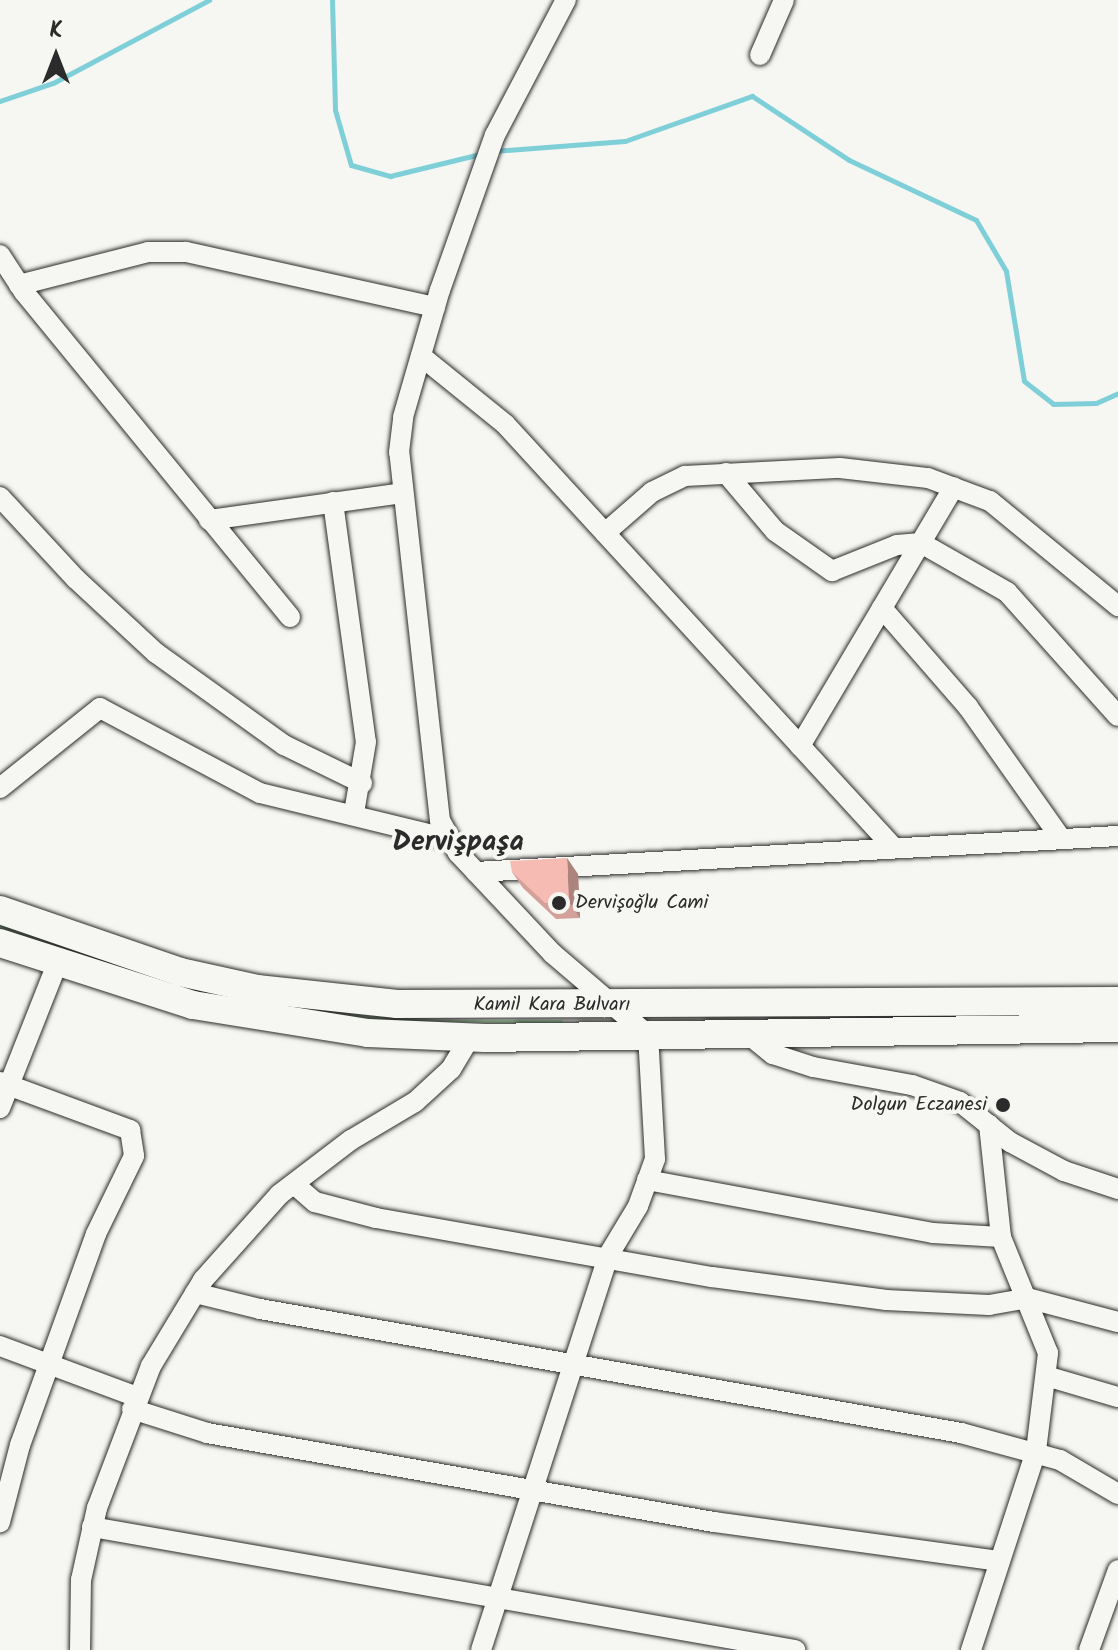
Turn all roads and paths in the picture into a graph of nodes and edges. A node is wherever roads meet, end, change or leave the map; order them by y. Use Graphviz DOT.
graph roads {
  1 [pos="566,0"];
  2 [pos="784,0"];
  3 [pos="760,55"];
  4 [pos="0,255"];
  5 [pos="19,285"];
  6 [pos="435,307"];
  7 [pos="421,356"];
  8 [pos="726,473"];
  9 [pos="954,487"];
  10 [pos="403,493"];
  11 [pos="0,497"];
  12 [pos="333,502"];
  13 [pos="209,520"];
  14 [pos="605,533"];
  15 [pos="921,543"];
  16 [pos="1118,606"];
  17 [pos="882,608"];
  18 [pos="290,617"];
  19 [pos="1118,716"];
  20 [pos="800,746"];
  21 [pos="5,777"];
  22 [pos="362,783"];
  23 [pos="354,813"];
  24 [pos="1118,836"];
  25 [pos="1060,837"];
  26 [pos="449,839"];
  27 [pos="894,848"];
  28 [pos="476,872"];
  29 [pos="0,910"];
  30 [pos="0,943"];
  31 [pos="57,964"];
  32 [pos="1118,1001"];
  33 [pos="619,1005"];
  34 [pos="1118,1028"];
  35 [pos="748,1034"];
  36 [pos="648,1035"];
  37 [pos="471,1036"];
  38 [pos="4,1083"];
  39 [pos="0,1108"];
  40 [pos="989,1125"];
  41 [pos="647,1180"];
  42 [pos="294,1184"];
  43 [pos="1118,1189"];
  44 [pos="1001,1237"];
  45 [pos="608,1256"];
  46 [pos="195,1293"];
  47 [pos="1027,1298"];
  48 [pos="1118,1322"];
  49 [pos="0,1346"];
  50 [pos="51,1364"];
  51 [pos="570,1364"];
  52 [pos="1046,1376"];
  53 [pos="1118,1397"];
  54 [pos="134,1403"];
  55 [pos="1036,1451"];
  56 [pos="533,1489"];
  57 [pos="1118,1494"];
  58 [pos="0,1522"];
  59 [pos="92,1527"];
  60 [pos="999,1561"];
  61 [pos="1118,1570"];
  62 [pos="499,1596"];
  63 [pos="80,1650"];
  64 [pos="481,1650"];
  65 [pos="795,1650"];
  66 [pos="971,1650"];
  67 [pos="1089,1650"];
  1 -- 6 [label="street"];
  2 -- 3 [label="street"];
  4 -- 5 [label="street"];
  5 -- 6 [label="street"];
  5 -- 13 [label="street"];
  6 -- 7 [label="street"];
  7 -- 10 [label="street"];
  7 -- 14 [label="street"];
  8 -- 9 [label="street"];
  8 -- 14 [label="street"];
  8 -- 15 [label="street"];
  9 -- 15 [label="street"];
  9 -- 16 [label="street"];
  10 -- 12 [label="street"];
  10 -- 26 [label="street"];
  11 -- 22 [label="street"];
  12 -- 13 [label="street"];
  12 -- 22 [label="street"];
  13 -- 18 [label="street"];
  14 -- 20 [label="street"];
  15 -- 17 [label="street"];
  15 -- 19 [label="street"];
  17 -- 20 [label="street"];
  17 -- 25 [label="street"];
  20 -- 27 [label="street"];
  21 -- 23 [label="street"];
  22 -- 23 [label="street"];
  23 -- 26 [label="street"];
  24 -- 25 [label="street"];
  25 -- 27 [label="street"];
  26 -- 28 [label="street"];
  27 -- 28 [label="street"];
  28 -- 33 [label="street"];
  29 -- 33 [label="main road, Kamil Kara Bulvarı"];
  30 -- 31 [label="main road, Kamil Kara Bulvarı"];
  31 -- 37 [label="main road, Kamil Kara Bulvarı"];
  31 -- 38 [label="street"];
  32 -- 33 [label="main road, Kamil Kara Bulvarı"];
  33 -- 36 [label="street"];
  34 -- 35 [label="main road, Kamil Kara Bulvarı"];
  35 -- 36 [label="main road, Kamil Kara Bulvarı"];
  35 -- 40 [label="street"];
  36 -- 37 [label="main road, Kamil Kara Bulvarı"];
  36 -- 41 [label="street"];
  37 -- 42 [label="street"];
  38 -- 39 [label="street"];
  38 -- 50 [label="street"];
  40 -- 43 [label="street"];
  40 -- 44 [label="street"];
  41 -- 44 [label="street"];
  41 -- 45 [label="street"];
  42 -- 45 [label="street"];
  42 -- 46 [label="street"];
  44 -- 47 [label="street"];
  45 -- 47 [label="street"];
  45 -- 51 [label="street"];
  46 -- 51 [label="street"];
  46 -- 54 [label="street"];
  47 -- 48 [label="street"];
  47 -- 52 [label="street"];
  49 -- 50 [label="street"];
  50 -- 54 [label="street"];
  50 -- 58 [label="street"];
  51 -- 55 [label="street"];
  51 -- 56 [label="street"];
  52 -- 53 [label="street"];
  52 -- 55 [label="street"];
  54 -- 56 [label="street"];
  54 -- 59 [label="street"];
  55 -- 57 [label="street"];
  55 -- 60 [label="street"];
  56 -- 60 [label="street"];
  56 -- 62 [label="street"];
  59 -- 62 [label="street"];
  59 -- 63 [label="street"];
  60 -- 66 [label="street"];
  61 -- 67 [label="street"];
  62 -- 64 [label="street"];
  62 -- 65 [label="street"];
}
